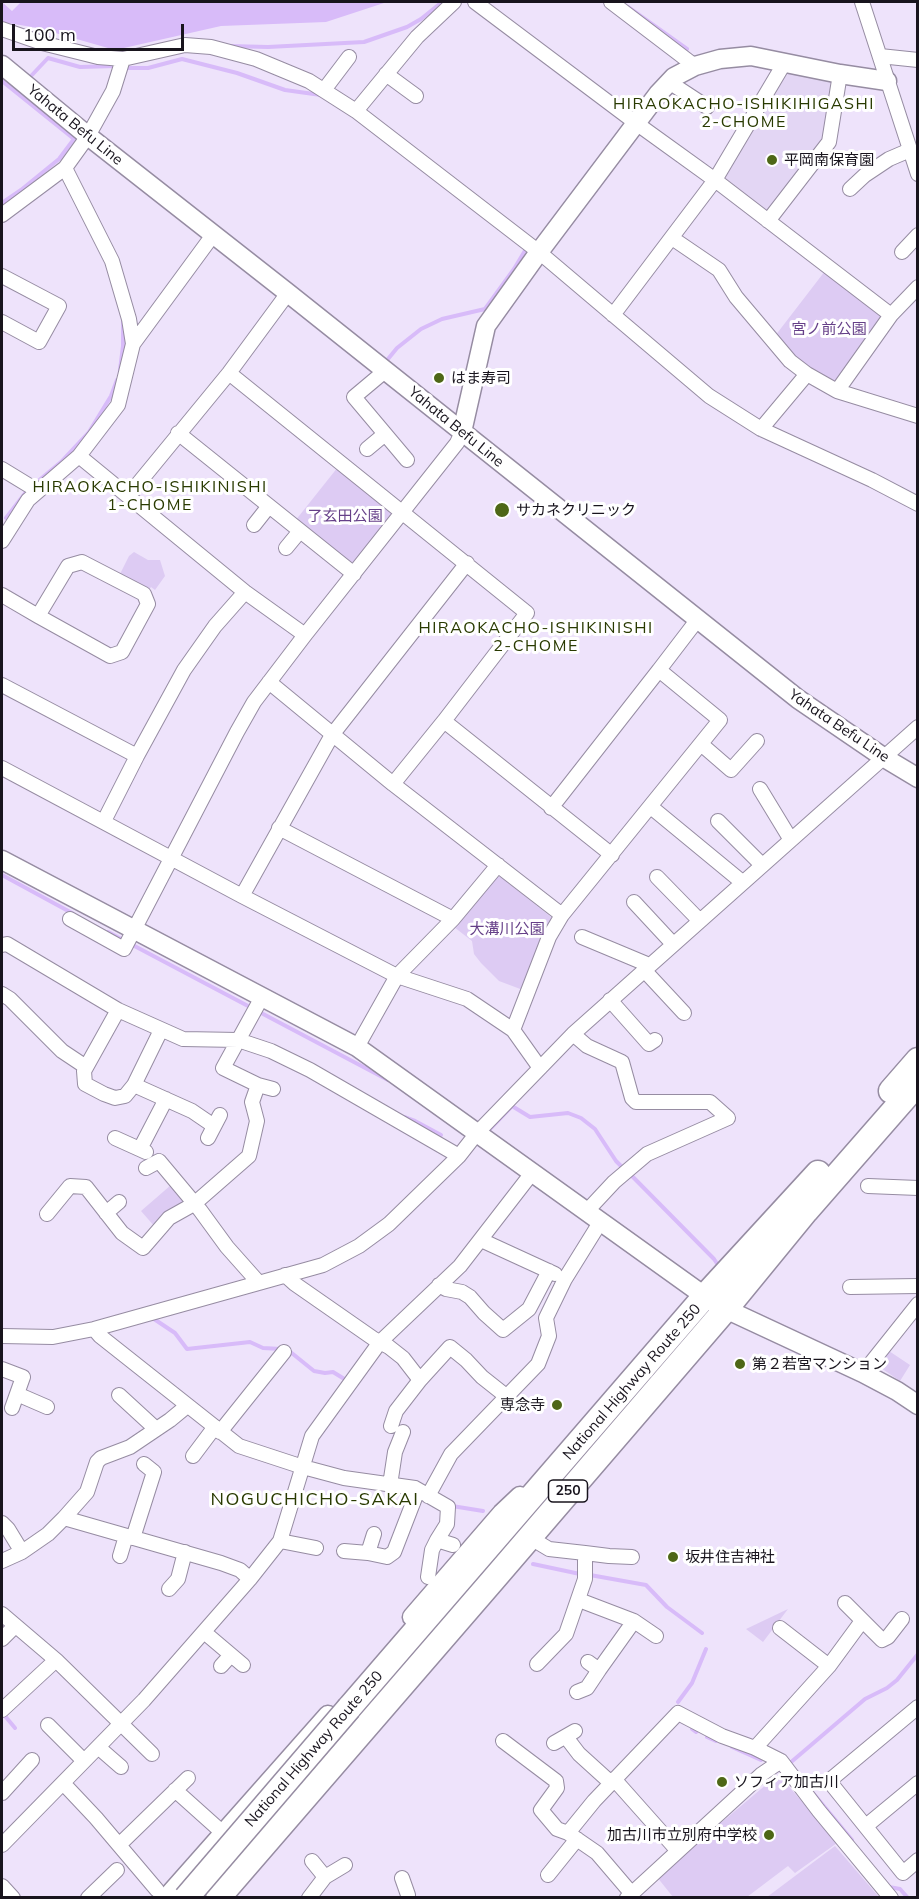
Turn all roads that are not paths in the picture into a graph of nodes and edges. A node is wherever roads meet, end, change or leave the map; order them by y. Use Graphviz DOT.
graph roads {
  1 [pos="454,2"];
  2 [pos="475,2"];
  3 [pos="611,2"];
  4 [pos="862,2"];
  5 [pos="2,28"];
  6 [pos="880,56"];
  7 [pos="349,57"];
  8 [pos="123,59"];
  9 [pos="918,60"];
  10 [pos="786,62"];
  11 [pos="2,65"];
  12 [pos="695,66"];
  13 [pos="386,74"];
  14 [pos="840,74"];
  15 [pos="887,81"];
  16 [pos="669,82"];
  17 [pos="324,90"];
  18 [pos="416,96"];
  19 [pos="707,107"];
  20 [pos="356,111"];
  21 [pos="636,123"];
  22 [pos="903,127"];
  23 [pos="918,127"];
  24 [pos="88,136"];
  25 [pos="910,150"];
  26 [pos="65,168"];
  27 [pos="918,174"];
  28 [pos="715,180"];
  29 [pos="850,189"];
  30 [pos="2,215"];
  31 [pos="768,221"];
  32 [pos="213,235"];
  33 [pos="918,235"];
  34 [pos="672,238"];
  35 [pos="539,252"];
  36 [pos="902,252"];
  37 [pos="2,276"];
  38 [pos="918,287"];
  39 [pos="288,293"];
  40 [pos="613,315"];
  41 [pos="891,315"];
  42 [pos="2,322"];
  43 [pos="133,344"];
  44 [pos="385,371"];
  45 [pos="229,373"];
  46 [pos="807,374"];
  47 [pos="837,391"];
  48 [pos="918,416"];
  49 [pos="761,429"];
  50 [pos="462,432"];
  51 [pos="178,433"];
  52 [pos="385,434"];
  53 [pos="367,449"];
  54 [pos="79,456"];
  55 [pos="407,460"];
  56 [pos="2,469"];
  57 [pos="38,491"];
  58 [pos="128,496"];
  59 [pos="918,504"];
  60 [pos="269,506"];
  61 [pos="403,512"];
  62 [pos="254,525"];
  63 [pos="300,531"];
  64 [pos="4,532"];
  65 [pos="286,548"];
  66 [pos="466,563"];
  67 [pos="354,574"];
  68 [pos="245,592"];
  69 [pos="2,595"];
  70 [pos="38,616"];
  71 [pos="698,619"];
  72 [pos="305,634"];
  73 [pos="659,670"];
  74 [pos="269,682"];
  75 [pos="2,685"];
  76 [pos="444,721"];
  77 [pos="918,727"];
  78 [pos="332,735"];
  79 [pos="757,741"];
  80 [pos="701,744"];
  81 [pos="137,756"];
  82 [pos="883,757"];
  83 [pos="2,768"];
  84 [pos="918,778"];
  85 [pos="393,784"];
  86 [pos="760,789"];
  87 [pos="651,807"];
  88 [pos="551,808"];
  89 [pos="104,821"];
  90 [pos="718,821"];
  91 [pos="279,828"];
  92 [pos="791,840"];
  93 [pos="612,855"];
  94 [pos="170,857"];
  95 [pos="2,860"];
  96 [pos="498,865"];
  97 [pos="762,865"];
  98 [pos="657,877"];
  99 [pos="742,882"];
  100 [pos="242,896"];
  101 [pos="633,902"];
  102 [pos="562,915"];
  103 [pos="70,919"];
  104 [pos="453,919"];
  105 [pos="699,920"];
  106 [pos="133,929"];
  107 [pos="582,937"];
  108 [pos="672,944"];
  109 [pos="2,945"];
  110 [pos="647,967"];
  111 [pos="397,976"];
  112 [pos="2,994"];
  113 [pos="261,997"];
  114 [pos="610,1000"];
  115 [pos="118,1010"];
  116 [pos="684,1013"];
  117 [pos="161,1030"];
  118 [pos="513,1030"];
  119 [pos="573,1034"];
  120 [pos="238,1040"];
  121 [pos="655,1040"];
  122 [pos="357,1047"];
  123 [pos="918,1060"];
  124 [pos="86,1067"];
  125 [pos="540,1068"];
  126 [pos="918,1083"];
  127 [pos="258,1084"];
  128 [pos="134,1085"];
  129 [pos="273,1089"];
  130 [pos="918,1094"];
  131 [pos="166,1099"];
  132 [pos="214,1126"];
  133 [pos="477,1133"];
  134 [pos="115,1138"];
  135 [pos="459,1156"];
  136 [pos="146,1168"];
  137 [pos="532,1173"];
  138 [pos="868,1186"];
  139 [pos="918,1188"];
  140 [pos="118,1202"];
  141 [pos="194,1204"];
  142 [pos="806,1210"];
  143 [pos="106,1213"];
  144 [pos="47,1215"];
  145 [pos="594,1217"];
  146 [pos="481,1240"];
  147 [pos="549,1271"];
  148 [pos="285,1275"];
  149 [pos="566,1279"];
  150 [pos="259,1283"];
  151 [pos="440,1285"];
  152 [pos="918,1286"];
  153 [pos="850,1287"];
  154 [pos="705,1296"];
  155 [pos="918,1304"];
  156 [pos="725,1310"];
  157 [pos="94,1329"];
  158 [pos="2,1336"];
  159 [pos="380,1342"];
  160 [pos="284,1352"];
  161 [pos="2,1369"];
  162 [pos="862,1373"];
  163 [pos="420,1380"];
  164 [pos="17,1394"];
  165 [pos="119,1395"];
  166 [pos="507,1396"];
  167 [pos="187,1406"];
  168 [pos="918,1406"];
  169 [pos="12,1407"];
  170 [pos="47,1407"];
  171 [pos="156,1429"];
  172 [pos="217,1430"];
  173 [pos="591,1430"];
  174 [pos="193,1456"];
  175 [pos="303,1467"];
  176 [pos="154,1473"];
  177 [pos="390,1485"];
  178 [pos="423,1493"];
  179 [pos="64,1518"];
  180 [pos="2,1523"];
  181 [pos="374,1534"];
  182 [pos="130,1537"];
  183 [pos="529,1537"];
  184 [pos="437,1540"];
  185 [pos="280,1541"];
  186 [pos="453,1545"];
  187 [pos="316,1548"];
  188 [pos="344,1551"];
  189 [pos="22,1552"];
  190 [pos="185,1552"];
  191 [pos="368,1553"];
  192 [pos="585,1553"];
  193 [pos="120,1556"];
  194 [pos="632,1557"];
  195 [pos="2,1561"];
  196 [pos="428,1577"];
  197 [pos="250,1579"];
  198 [pos="169,1588"];
  199 [pos="579,1600"];
  200 [pos="845,1603"];
  201 [pos="2,1614"];
  202 [pos="902,1619"];
  203 [pos="634,1621"];
  204 [pos="862,1621"];
  205 [pos="15,1626"];
  206 [pos="780,1628"];
  207 [pos="204,1632"];
  208 [pos="656,1636"];
  209 [pos="2,1639"];
  210 [pos="231,1655"];
  211 [pos="56,1660"];
  212 [pos="537,1664"];
  213 [pos="243,1665"];
  214 [pos="220,1666"];
  215 [pos="830,1666"];
  216 [pos="577,1692"];
  217 [pos="918,1707"];
  218 [pos="2,1710"];
  219 [pos="120,1723"];
  220 [pos="48,1725"];
  221 [pos="565,1737"];
  222 [pos="503,1741"];
  223 [pos="98,1747"];
  224 [pos="755,1748"];
  225 [pos="152,1754"];
  226 [pos="32,1760"];
  227 [pos="84,1761"];
  228 [pos="781,1761"];
  229 [pos="121,1767"];
  230 [pos="188,1778"];
  231 [pos="612,1781"];
  232 [pos="63,1783"];
  233 [pos="918,1783"];
  234 [pos="175,1790"];
  235 [pos="2,1793"];
  236 [pos="256,1796"];
  237 [pos="284,1821"];
  238 [pos="866,1826"];
  239 [pos="223,1833"];
  240 [pos="572,1836"];
  241 [pos="2,1845"];
  242 [pos="119,1845"];
  243 [pos="678,1851"];
  244 [pos="918,1860"];
  245 [pos="312,1861"];
  246 [pos="345,1865"];
  247 [pos="550,1865"];
  248 [pos="117,1870"];
  249 [pos="325,1877"];
  250 [pos="402,1878"];
  251 [pos="2,1886"];
  252 [pos="629,1893"];
  253 [pos="161,1894"];
  254 [pos="407,1897"];
  255 [pos="13,1898"];
  256 [pos="88,1898"];
  257 [pos="186,1898"];
  258 [pos="218,1898"];
  259 [pos="309,1898"];
  260 [pos="891,1898"];
  1 -- 13 [label="street"];
  2 -- 21 [label="street"];
  3 -- 12 [label="street"];
  4 -- 6 [label="street"];
  5 -- 8 [label="street"];
  6 -- 9 [label="street"];
  6 -- 15 [label="street"];
  7 -- 17 [label="street"];
  8 -- 17 [label="street"];
  8 -- 24 [label="street"];
  10 -- 12 [label="street"];
  10 -- 14 [label="street"];
  10 -- 28 [label="street"];
  11 -- 24 [label="street, Yahata Befu Line"];
  12 -- 16 [label="street"];
  13 -- 18 [label="street"];
  13 -- 20 [label="street"];
  14 -- 15 [label="street"];
  14 -- 31 [label="street"];
  15 -- 22 [label="street"];
  16 -- 19 [label="street"];
  16 -- 21 [label="street"];
  17 -- 20 [label="street"];
  20 -- 35 [label="street"];
  21 -- 28 [label="street"];
  21 -- 35 [label="street"];
  22 -- 23 [label="street"];
  22 -- 25 [label="street"];
  24 -- 26 [label="street"];
  24 -- 32 [label="street, Yahata Befu Line"];
  25 -- 27 [label="street"];
  25 -- 29 [label="street"];
  26 -- 30 [label="street"];
  26 -- 43 [label="street"];
  28 -- 31 [label="street"];
  28 -- 34 [label="street"];
  31 -- 41 [label="street"];
  32 -- 39 [label="street, Yahata Befu Line"];
  32 -- 43 [label="street"];
  33 -- 36 [label="street"];
  34 -- 40 [label="street"];
  34 -- 46 [label="street"];
  35 -- 40 [label="street"];
  35 -- 50 [label="street"];
  37 -- 42 [label="street"];
  38 -- 41 [label="street"];
  39 -- 44 [label="street, Yahata Befu Line"];
  39 -- 45 [label="street"];
  40 -- 49 [label="street"];
  41 -- 47 [label="street"];
  43 -- 54 [label="street"];
  44 -- 50 [label="street, Yahata Befu Line"];
  44 -- 52 [label="street"];
  45 -- 51 [label="street"];
  45 -- 61 [label="street"];
  46 -- 47 [label="street"];
  46 -- 49 [label="street"];
  47 -- 48 [label="street"];
  49 -- 59 [label="street"];
  50 -- 61 [label="street"];
  50 -- 71 [label="street, Yahata Befu Line"];
  51 -- 58 [label="street"];
  51 -- 60 [label="street"];
  52 -- 53 [label="street"];
  52 -- 55 [label="street"];
  54 -- 57 [label="street"];
  54 -- 58 [label="street"];
  56 -- 57 [label="street"];
  57 -- 64 [label="street"];
  58 -- 68 [label="street"];
  60 -- 62 [label="street"];
  60 -- 63 [label="street"];
  61 -- 66 [label="street"];
  61 -- 67 [label="street"];
  63 -- 65 [label="street"];
  63 -- 67 [label="street"];
  66 -- 76 [label="street"];
  66 -- 78 [label="street"];
  67 -- 72 [label="street"];
  68 -- 72 [label="street"];
  68 -- 81 [label="street"];
  69 -- 70 [label="street"];
  70 -- 70 [label="street"];
  71 -- 73 [label="street"];
  71 -- 82 [label="street, Yahata Befu Line"];
  72 -- 74 [label="street"];
  73 -- 80 [label="street"];
  73 -- 88 [label="street"];
  74 -- 78 [label="street"];
  74 -- 94 [label="street"];
  75 -- 81 [label="street"];
  76 -- 85 [label="street"];
  76 -- 88 [label="street"];
  77 -- 82 [label="street"];
  78 -- 85 [label="street"];
  78 -- 91 [label="street"];
  79 -- 80 [label="street"];
  80 -- 87 [label="street"];
  81 -- 89 [label="street"];
  82 -- 84 [label="street, Yahata Befu Line"];
  82 -- 92 [label="street"];
  83 -- 89 [label="street"];
  85 -- 96 [label="street"];
  86 -- 92 [label="street"];
  87 -- 93 [label="street"];
  87 -- 99 [label="street"];
  88 -- 93 [label="street"];
  89 -- 94 [label="street"];
  90 -- 97 [label="street"];
  91 -- 100 [label="street"];
  91 -- 104 [label="street"];
  92 -- 97 [label="street"];
  93 -- 102 [label="street"];
  94 -- 100 [label="street"];
  94 -- 106 [label="street"];
  95 -- 106 [label="street"];
  96 -- 102 [label="street"];
  96 -- 104 [label="street"];
  97 -- 99 [label="street"];
  98 -- 105 [label="street"];
  99 -- 105 [label="street"];
  100 -- 111 [label="street"];
  101 -- 108 [label="street"];
  102 -- 118 [label="street"];
  103 -- 106 [label="street"];
  104 -- 111 [label="street"];
  105 -- 108 [label="street"];
  106 -- 113 [label="street"];
  107 -- 110 [label="street"];
  108 -- 110 [label="street"];
  109 -- 115 [label="street"];
  110 -- 114 [label="street"];
  110 -- 116 [label="street"];
  111 -- 118 [label="street"];
  111 -- 122 [label="street"];
  112 -- 124 [label="street"];
  113 -- 120 [label="street"];
  113 -- 122 [label="street"];
  114 -- 119 [label="street"];
  114 -- 121 [label="street"];
  115 -- 117 [label="street"];
  115 -- 124 [label="street"];
  117 -- 120 [label="street"];
  117 -- 128 [label="street"];
  118 -- 125 [label="street"];
  119 -- 125 [label="street"];
  119 -- 145 [label="street"];
  120 -- 127 [label="street"];
  120 -- 135 [label="street"];
  122 -- 133 [label="street"];
  123 -- 154 [label="highway, National Highway Route 250 / 250"];
  124 -- 128 [label="street"];
  125 -- 133 [label="street"];
  126 -- 142 [label="highway, National Highway Route 250 / 250"];
  127 -- 129 [label="street"];
  127 -- 141 [label="street"];
  128 -- 131 [label="street"];
  130 -- 142 [label="highway, 250"];
  131 -- 132 [label="street"];
  131 -- 134 [label="street"];
  133 -- 135 [label="street"];
  133 -- 137 [label="street"];
  135 -- 148 [label="street"];
  136 -- 141 [label="street"];
  137 -- 145 [label="street"];
  137 -- 146 [label="street"];
  138 -- 139 [label="street"];
  140 -- 143 [label="street"];
  141 -- 143 [label="street"];
  141 -- 150 [label="street"];
  142 -- 156 [label="highway, National Highway Route 250 / 250"];
  143 -- 144 [label="street"];
  145 -- 149 [label="street"];
  145 -- 154 [label="street"];
  146 -- 147 [label="street"];
  146 -- 151 [label="street"];
  147 -- 149 [label="street"];
  147 -- 151 [label="street"];
  148 -- 150 [label="street"];
  148 -- 159 [label="street"];
  149 -- 166 [label="street"];
  150 -- 157 [label="street"];
  151 -- 159 [label="street"];
  152 -- 153 [label="street"];
  154 -- 156 [label="street"];
  154 -- 173 [label="highway, National Highway Route 250 / 250"];
  155 -- 162 [label="street"];
  156 -- 162 [label="street"];
  156 -- 183 [label="highway, National Highway Route 250 / 250"];
  157 -- 158 [label="street"];
  157 -- 167 [label="street"];
  159 -- 163 [label="street"];
  159 -- 175 [label="street"];
  160 -- 172 [label="street"];
  161 -- 164 [label="street"];
  162 -- 168 [label="street"];
  163 -- 166 [label="street"];
  163 -- 177 [label="street"];
  164 -- 169 [label="street"];
  164 -- 170 [label="street"];
  165 -- 171 [label="street"];
  166 -- 178 [label="street"];
  167 -- 171 [label="street"];
  167 -- 172 [label="street"];
  171 -- 179 [label="street"];
  172 -- 174 [label="street"];
  172 -- 175 [label="street"];
  173 -- 236 [label="street"];
  173 -- 257 [label="highway, National Highway Route 250 / 250, bridge"];
  175 -- 177 [label="street"];
  175 -- 185 [label="street"];
  176 -- 182 [label="street"];
  177 -- 178 [label="street"];
  178 -- 184 [label="street"];
  178 -- 191 [label="street"];
  179 -- 182 [label="street"];
  179 -- 189 [label="street"];
  180 -- 189 [label="street"];
  181 -- 191 [label="street"];
  182 -- 190 [label="street"];
  182 -- 193 [label="street"];
  183 -- 192 [label="street"];
  183 -- 237 [label="highway, National Highway Route 250 / 250"];
  184 -- 186 [label="street"];
  184 -- 196 [label="street"];
  185 -- 187 [label="street"];
  185 -- 197 [label="street"];
  188 -- 191 [label="street"];
  189 -- 195 [label="street"];
  190 -- 197 [label="street"];
  190 -- 198 [label="street"];
  192 -- 194 [label="street"];
  192 -- 199 [label="street"];
  197 -- 207 [label="street"];
  199 -- 203 [label="street"];
  199 -- 212 [label="street"];
  200 -- 204 [label="street"];
  201 -- 205 [label="street"];
  202 -- 204 [label="street"];
  203 -- 208 [label="street"];
  203 -- 216 [label="street"];
  204 -- 215 [label="street"];
  205 -- 209 [label="street"];
  205 -- 211 [label="street"];
  206 -- 215 [label="street"];
  207 -- 210 [label="street"];
  207 -- 219 [label="street"];
  210 -- 213 [label="street"];
  210 -- 214 [label="street"];
  211 -- 218 [label="street"];
  211 -- 219 [label="street"];
  215 -- 224 [label="street"];
  217 -- 238 [label="street"];
  219 -- 223 [label="street"];
  219 -- 225 [label="street"];
  220 -- 227 [label="street"];
  221 -- 231 [label="street"];
  222 -- 240 [label="street"];
  223 -- 227 [label="street"];
  223 -- 229 [label="street"];
  224 -- 228 [label="street"];
  224 -- 231 [label="street"];
  226 -- 235 [label="street"];
  227 -- 232 [label="street"];
  228 -- 243 [label="street"];
  228 -- 260 [label="street"];
  230 -- 234 [label="street"];
  231 -- 240 [label="street"];
  231 -- 243 [label="street"];
  232 -- 241 [label="street"];
  232 -- 242 [label="street"];
  233 -- 238 [label="street"];
  234 -- 239 [label="street"];
  234 -- 242 [label="street"];
  236 -- 237 [label="street"];
  236 -- 239 [label="street"];
  237 -- 258 [label="highway, National Highway Route 250 / 250"];
  238 -- 244 [label="street"];
  239 -- 253 [label="street"];
  240 -- 247 [label="street"];
  240 -- 252 [label="street"];
  242 -- 253 [label="street"];
  243 -- 252 [label="street"];
  245 -- 249 [label="street"];
  246 -- 249 [label="street"];
  248 -- 256 [label="street"];
  249 -- 259 [label="street"];
  250 -- 254 [label="street"];
  251 -- 255 [label="street"];
}
